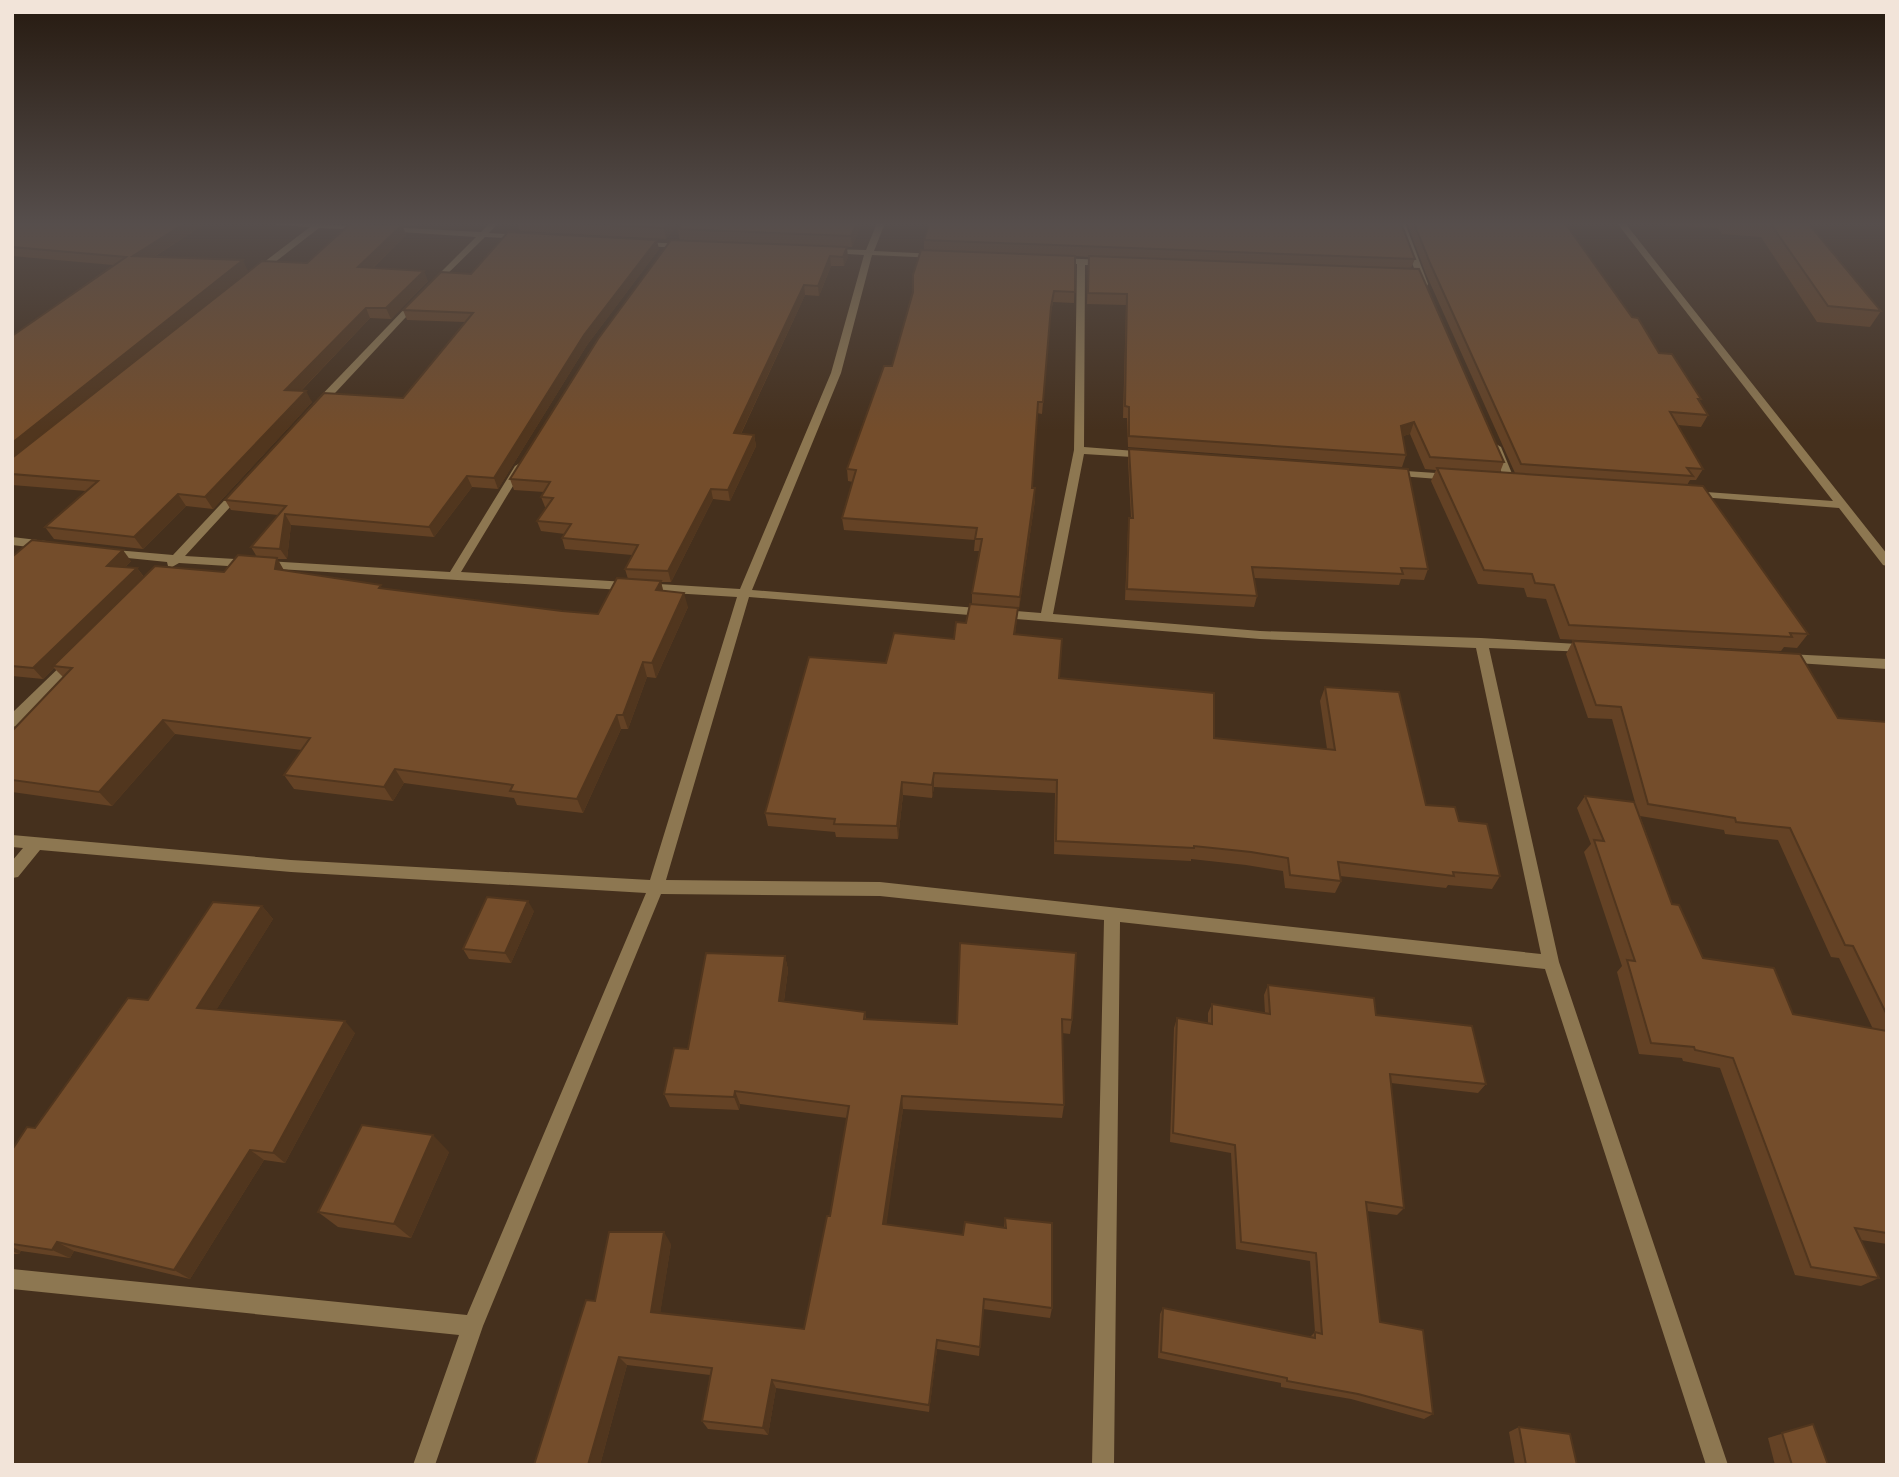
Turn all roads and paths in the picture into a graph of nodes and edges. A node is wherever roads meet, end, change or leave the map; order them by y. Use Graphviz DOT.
graph roads {
  1 [pos="427,292"];
  2 [pos="858,292"];
  3 [pos="1081,292"];
  4 [pos="1427,292"];
  5 [pos="1675,292"];
  6 [pos="1430,298"];
  7 [pos="307,417"];
  8 [pos="1489,431"];
  9 [pos="1079,450"];
  10 [pos="1163,456"];
  11 [pos="523,461"];
  12 [pos="1385,472"];
  13 [pos="251,478"];
  14 [pos="1469,478"];
  15 [pos="1497,480"];
  16 [pos="1510,481"];
  17 [pos="1524,482"];
  18 [pos="1676,493"];
  19 [pos="1841,505"];
  20 [pos="12,541"];
  21 [pos="53,545"];
  22 [pos="94,550"];
  23 [pos="1887,562"];
  24 [pos="171,564"];
  25 [pos="453,576"];
  26 [pos="744,593"];
  27 [pos="1046,617"];
  28 [pos="1481,642"];
  29 [pos="1607,649"];
  30 [pos="80,655"];
  31 [pos="1775,658"];
  32 [pos="1887,664"];
  33 [pos="12,722"];
  34 [pos="12,841"];
  35 [pos="36,843"];
  36 [pos="12,872"];
  37 [pos="656,887"];
  38 [pos="1112,916"];
  39 [pos="1551,962"];
  40 [pos="12,1279"];
  41 [pos="472,1326"];
  42 [pos="424,1465"];
  43 [pos="1103,1465"];
  44 [pos="1717,1465"];
  1 -- 7 [label="street"];
  2 -- 26 [label="street"];
  3 -- 9 [label="street"];
  4 -- 6 [label="street"];
  5 -- 19 [label="street"];
  8 -- 16 [label="street"];
  9 -- 10 [label="street"];
  9 -- 27 [label="street"];
  11 -- 25 [label="street"];
  12 -- 14 [label="street"];
  13 -- 24 [label="street"];
  15 -- 16 [label="street"];
  16 -- 17 [label="street"];
  18 -- 19 [label="street"];
  19 -- 23 [label="street"];
  20 -- 21 [label="street"];
  22 -- 24 [label="street"];
  24 -- 25 [label="street"];
  25 -- 26 [label="street"];
  26 -- 27 [label="street"];
  26 -- 37 [label="street"];
  27 -- 28 [label="street"];
  28 -- 29 [label="street"];
  28 -- 39 [label="street"];
  30 -- 33 [label="street"];
  31 -- 32 [label="street"];
  34 -- 35 [label="street"];
  35 -- 36 [label="street"];
  35 -- 37 [label="street"];
  37 -- 38 [label="street"];
  37 -- 41 [label="street"];
  38 -- 39 [label="street"];
  38 -- 43 [label="street"];
  39 -- 44 [label="street"];
  40 -- 41 [label="street"];
  41 -- 42 [label="street"];
}
